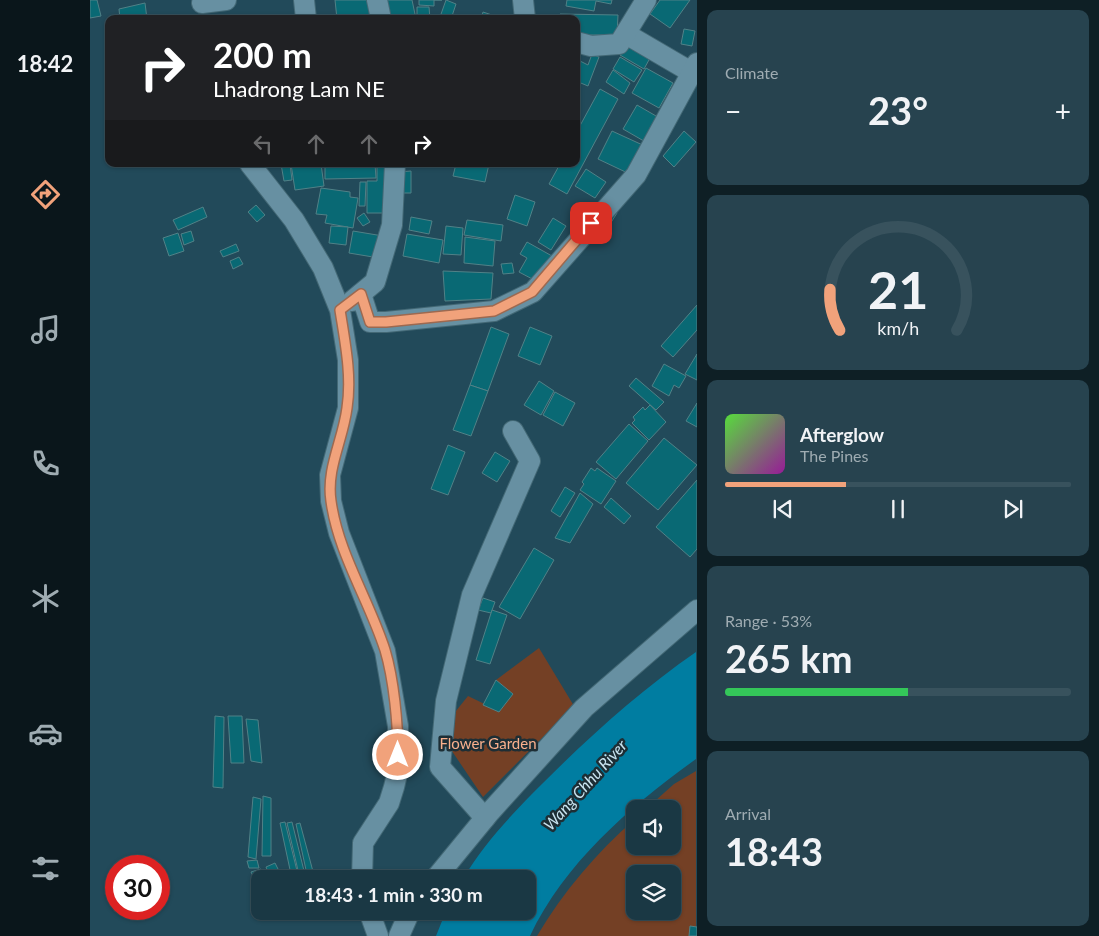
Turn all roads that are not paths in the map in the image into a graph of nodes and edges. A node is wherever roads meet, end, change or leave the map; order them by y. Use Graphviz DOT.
graph roads {
  1 [pos="226,0"];
  2 [pos="304,0"];
  3 [pos="377,0"];
  4 [pos="522,0"];
  5 [pos="646,0"];
  6 [pos="202,7"];
  7 [pos="306,15"];
  8 [pos="379,15"];
  9 [pos="524,15"];
  10 [pos="626,34"];
  11 [pos="580,43"];
  12 [pos="694,68"];
  13 [pos="252,167"];
  14 [pos="395,167"];
  15 [pos="361,294"];
  16 [pos="340,310"];
  17 [pos="513,431"];
  18 [pos="696,610"];
  19 [pos="485,818"];
  20 [pos="362,870"];
  21 [pos="442,870"];
  22 [pos="372,920"];
  23 [pos="406,920"];
  24 [pos="378,936"];
  25 [pos="399,936"];
  1 -- 6 [label="street"];
  2 -- 7 [label="street"];
  3 -- 8 [label="street"];
  4 -- 9 [label="street"];
  5 -- 10 [label="street"];
  10 -- 11 [label="street"];
  10 -- 12 [label="street"];
  12 -- 15 [label="street"];
  13 -- 16 [label="street"];
  14 -- 15 [label="street"];
  15 -- 16 [label="street"];
  16 -- 20 [label="street"];
  17 -- 19 [label="street"];
  18 -- 19 [label="street"];
  19 -- 21 [label="street"];
  22 -- 24 [label="street"];
  23 -- 25 [label="street"];
}
